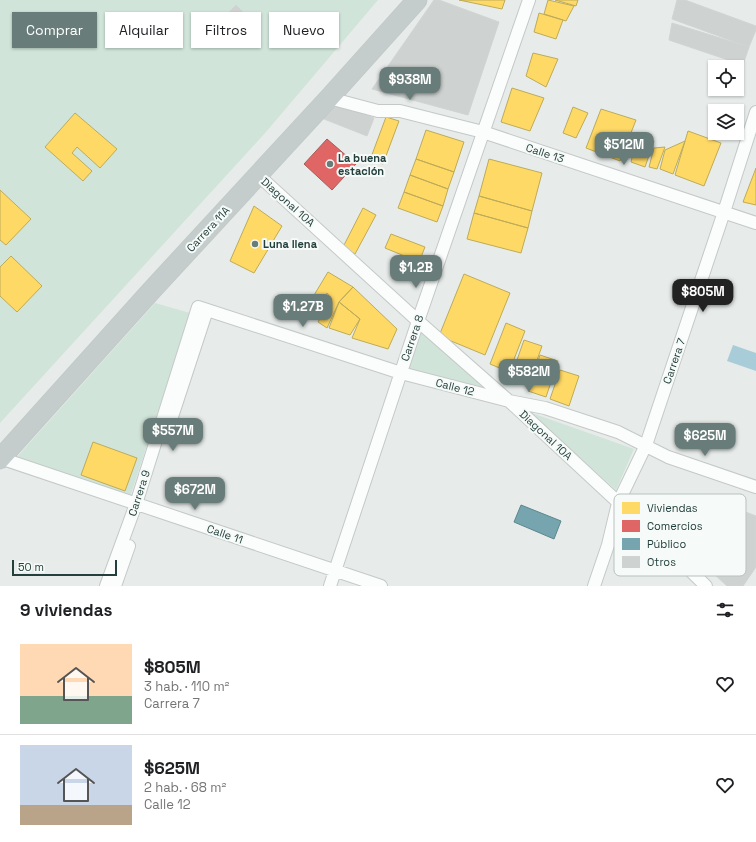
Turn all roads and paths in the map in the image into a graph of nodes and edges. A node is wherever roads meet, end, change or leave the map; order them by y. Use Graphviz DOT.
graph roads {
  1 [pos="417,0"];
  2 [pos="529,0"];
  3 [pos="329,98"];
  4 [pos="756,112"];
  5 [pos="483,132"];
  6 [pos="258,175"];
  7 [pos="724,212"];
  8 [pos="756,223"];
  9 [pos="202,308"];
  10 [pos="418,321"];
  11 [pos="401,373"];
  12 [pos="509,401"];
  13 [pos="646,445"];
  14 [pos="0,458"];
  15 [pos="756,488"];
  16 [pos="622,494"];
  17 [pos="614,499"];
  18 [pos="140,505"];
  19 [pos="614,520"];
  20 [pos="335,571"];
  21 [pos="696,576"];
  22 [pos="106,586"];
  23 [pos="116,586"];
  24 [pos="330,586"];
  25 [pos="381,586"];
  26 [pos="594,586"];
  27 [pos="706,586"];
  1 -- 3 [label="highway, Carrera 11A"];
  2 -- 5 [label="street, Carrera 8"];
  3 -- 5 [label="street, Calle 13"];
  3 -- 6 [label="highway, Carrera 11A"];
  4 -- 7 [label="street, Carrera 7"];
  5 -- 7 [label="street, Calle 13"];
  5 -- 10 [label="street, Carrera 8"];
  6 -- 10 [label="street, Diagonal 10A"];
  6 -- 14 [label="highway, Carrera 11A"];
  7 -- 8 [label="street, Calle 13"];
  7 -- 13 [label="street, Carrera 7"];
  9 -- 11 [label="street, Calle 12"];
  9 -- 18 [label="street, Carrera 9"];
  10 -- 11 [label="street, Carrera 8"];
  10 -- 12 [label="street, Diagonal 10A"];
  11 -- 12 [label="street, Calle 12"];
  11 -- 20 [label="street, Carrera 8"];
  12 -- 13 [label="street, Calle 12"];
  12 -- 17 [label="street, Diagonal 10A"];
  13 -- 15 [label="street, Calle 12"];
  13 -- 16 [label="street, Carrera 7"];
  14 -- 18 [label="street, Calle 11"];
  18 -- 20 [label="street, Calle 11"];
  18 -- 22 [label="street, Carrera 9"];
  18 -- 23 [label="street, Carrera 9"];
  19 -- 26 [label="street, Carrera 7"];
  20 -- 24 [label="street, Carrera 8"];
  20 -- 25 [label="street, Calle 11"];
  21 -- 27 [label="street, Diagonal 10A"];
}
